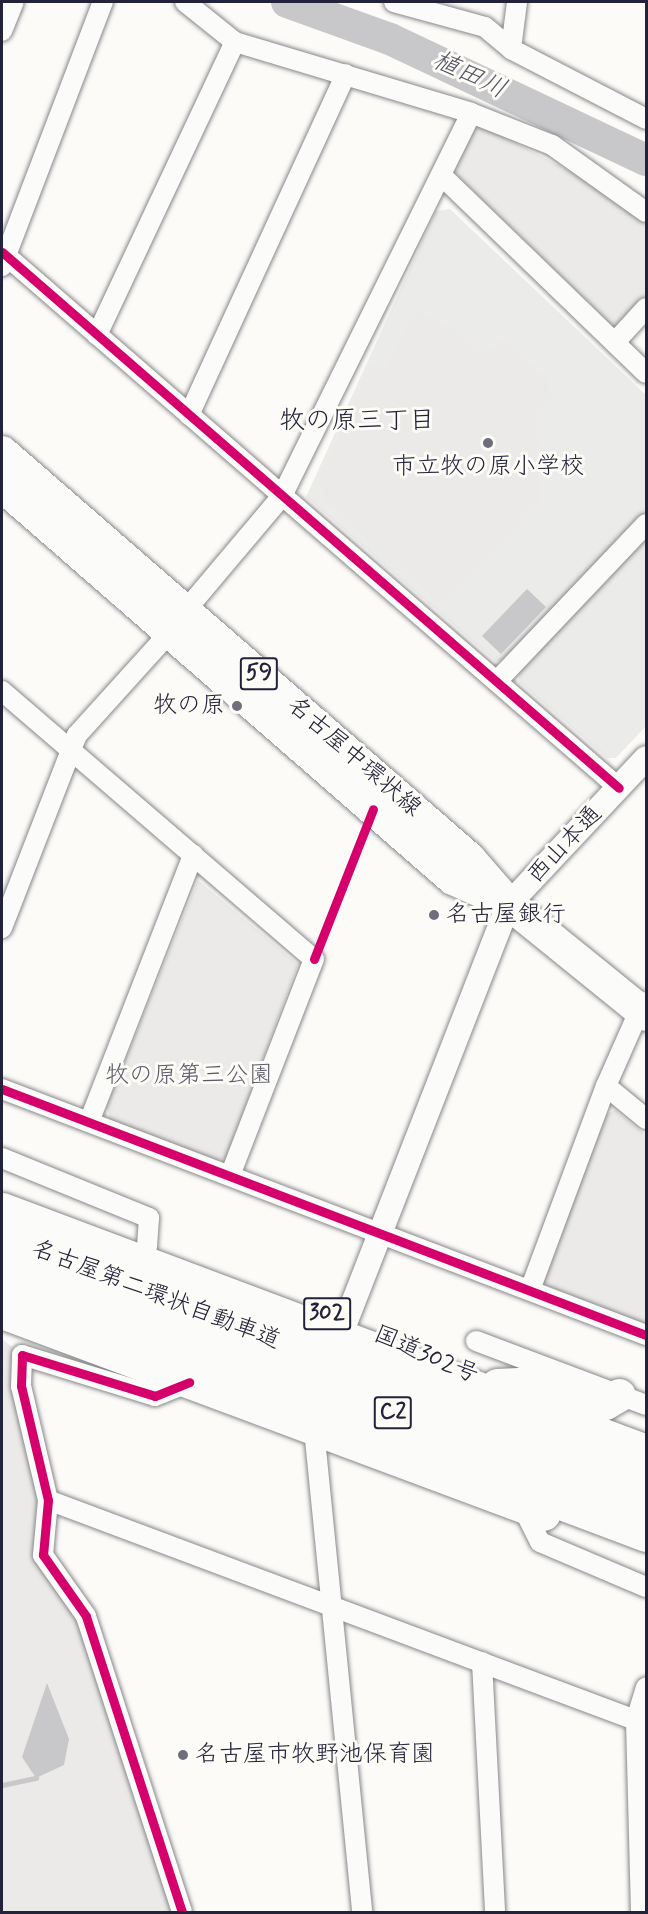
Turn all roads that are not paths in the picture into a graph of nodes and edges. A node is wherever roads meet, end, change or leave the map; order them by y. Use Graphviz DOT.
graph roads {
  1 [pos="14,2"];
  2 [pos="103,2"];
  3 [pos="185,2"];
  4 [pos="394,2"];
  5 [pos="517,2"];
  6 [pos="2,31"];
  7 [pos="235,42"];
  8 [pos="511,49"];
  9 [pos="346,74"];
  10 [pos="471,113"];
  11 [pos="646,119"];
  12 [pos="441,175"];
  13 [pos="646,212"];
  14 [pos="3,258"];
  15 [pos="646,308"];
  16 [pos="97,335"];
  17 [pos="615,342"];
  18 [pos="646,373"];
  19 [pos="189,415"];
  20 [pos="2,452"];
  21 [pos="2,486"];
  22 [pos="282,496"];
  23 [pos="646,524"];
  24 [pos="178,621"];
  25 [pos="497,681"];
  26 [pos="2,691"];
  27 [pos="69,751"];
  28 [pos="646,758"];
  29 [pos="619,788"];
  30 [pos="193,855"];
  31 [pos="509,904"];
  32 [pos="2,928"];
  33 [pos="643,1007"];
  34 [pos="606,1086"];
  35 [pos="2,1089"];
  36 [pos="646,1119"];
  37 [pos="89,1122"];
  38 [pos="2,1158"];
  39 [pos="231,1173"];
  40 [pos="2,1193"];
  41 [pos="2,1209"];
  42 [pos="381,1231"];
  43 [pos="2,1236"];
  44 [pos="147,1247"];
  45 [pos="2,1266"];
  46 [pos="530,1290"];
  47 [pos="2,1293"];
  48 [pos="144,1305"];
  49 [pos="2,1312"];
  50 [pos="346,1321"];
  51 [pos="646,1335"];
  52 [pos="476,1341"];
  53 [pos="189,1382"];
  54 [pos="497,1384"];
  55 [pos="633,1400"];
  56 [pos="314,1429"];
  57 [pos="646,1449"];
  58 [pos="646,1481"];
  59 [pos="48,1500"];
  60 [pos="522,1506"];
  61 [pos="646,1508"];
  62 [pos="646,1535"];
  63 [pos="646,1552"];
  64 [pos="646,1587"];
  65 [pos="333,1606"];
  66 [pos="482,1662"];
  67 [pos="646,1688"];
  68 [pos="641,1722"];
  69 [pos="182,1912"];
  70 [pos="362,1912"];
  71 [pos="495,1912"];
  72 [pos="641,1912"];
  1 -- 6 [label="street"];
  2 -- 14 [label="street"];
  3 -- 7 [label="street"];
  4 -- 8 [label="street"];
  5 -- 8 [label="street"];
  7 -- 9 [label="street"];
  7 -- 16 [label="street"];
  8 -- 11 [label="street"];
  9 -- 10 [label="street"];
  9 -- 19 [label="street"];
  10 -- 12 [label="street"];
  10 -- 13 [label="street"];
  12 -- 17 [label="street"];
  12 -- 22 [label="street"];
  14 -- 16 [label="street"];
  15 -- 17 [label="street"];
  16 -- 19 [label="street"];
  17 -- 18 [label="street"];
  19 -- 22 [label="street"];
  20 -- 24 [label="main road, 名古屋中環状線 / 59"];
  21 -- 24 [label="main road, 名古屋中環状線 / 59"];
  22 -- 24 [label="street"];
  22 -- 25 [label="street"];
  23 -- 25 [label="street"];
  24 -- 27 [label="street"];
  24 -- 31 [label="main road, 名古屋中環状線 / 59"];
  25 -- 29 [label="street"];
  26 -- 27 [label="street"];
  27 -- 30 [label="street"];
  27 -- 32 [label="street"];
  28 -- 29 [label="street, 西山本通"];
  29 -- 31 [label="street, 西山本通"];
  30 -- 37 [label="street"];
  30 -- 39 [label="street"];
  31 -- 33 [label="main road, 名古屋中環状線 / 59"];
  31 -- 42 [label="street"];
  33 -- 34 [label="street"];
  34 -- 36 [label="street"];
  34 -- 46 [label="street"];
  35 -- 37 [label="street"];
  37 -- 39 [label="street"];
  38 -- 44 [label="street"];
  39 -- 42 [label="street"];
  40 -- 44 [label="highway, 国道302号 / 302"];
  41 -- 57 [label="highway"];
  42 -- 46 [label="street"];
  42 -- 50 [label="street"];
  43 -- 48 [label="highway, 名古屋第二環状自動車道 / C2"];
  44 -- 50 [label="highway, 国道302号 / 302"];
  45 -- 48 [label="highway, 名古屋第二環状自動車道 / C2"];
  46 -- 51 [label="street"];
  47 -- 62 [label="highway"];
  48 -- 58 [label="highway, 名古屋第二環状自動車道 / C2"];
  48 -- 61 [label="highway, 名古屋第二環状自動車道 / C2"];
  49 -- 53 [label="highway"];
  50 -- 54 [label="highway, 国道302号 / 302"];
  52 -- 55 [label="street"];
  53 -- 56 [label="highway"];
  53 -- 59 [label="street"];
  54 -- 55 [label="highway"];
  54 -- 57 [label="highway, 国道302号 / 302"];
  56 -- 60 [label="highway"];
  56 -- 65 [label="street"];
  59 -- 65 [label="street"];
  59 -- 69 [label="street"];
  60 -- 63 [label="highway"];
  60 -- 64 [label="street"];
  65 -- 66 [label="street"];
  65 -- 70 [label="street"];
  66 -- 68 [label="street"];
  66 -- 71 [label="street"];
  67 -- 68 [label="street"];
  68 -- 72 [label="street"];
}
